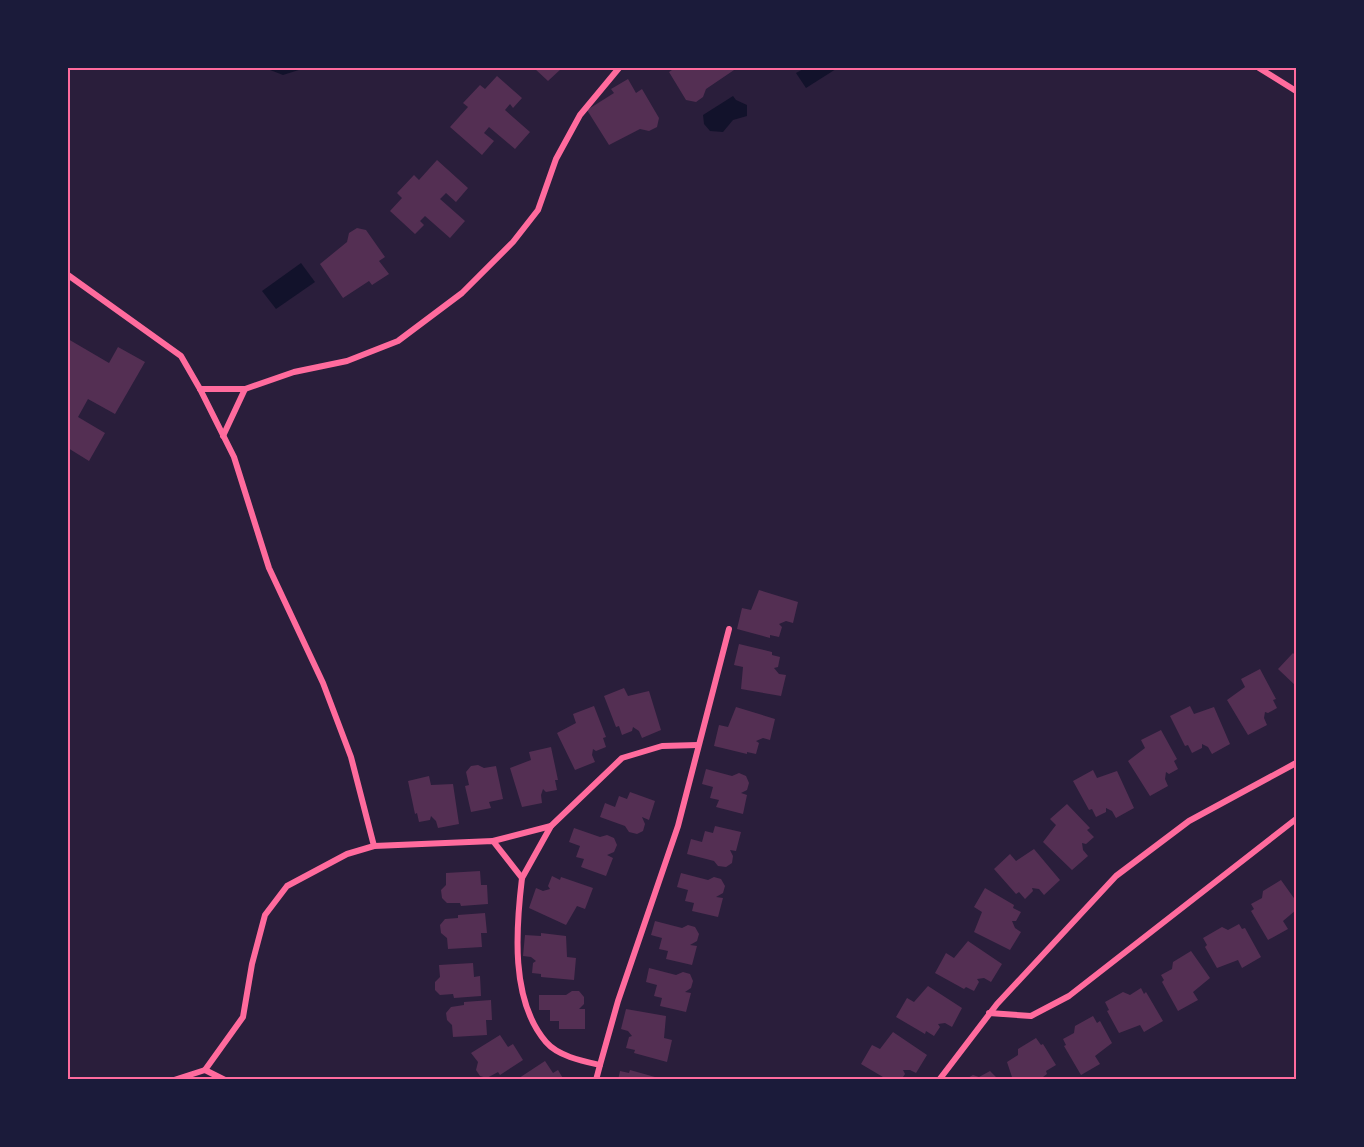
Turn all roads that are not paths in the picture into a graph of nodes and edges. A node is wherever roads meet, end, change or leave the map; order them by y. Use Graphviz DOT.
graph roads {
  1 [pos="619,68"];
  2 [pos="1259,68"];
  3 [pos="1296,91"];
  4 [pos="68,275"];
  5 [pos="200,389"];
  6 [pos="245,389"];
  7 [pos="223,436"];
  8 [pos="729,629"];
  9 [pos="698,745"];
  10 [pos="1296,763"];
  11 [pos="1296,819"];
  12 [pos="551,826"];
  13 [pos="493,841"];
  14 [pos="374,846"];
  15 [pos="522,878"];
  16 [pos="989,1013"];
  17 [pos="600,1065"];
  18 [pos="205,1070"];
  19 [pos="174,1080"];
  20 [pos="225,1080"];
  21 [pos="596,1080"];
  22 [pos="939,1080"];
  1 -- 6 [label="street"];
  2 -- 3 [label="street"];
  4 -- 5 [label="street"];
  5 -- 6 [label="street"];
  5 -- 7 [label="street"];
  6 -- 7 [label="street"];
  7 -- 14 [label="street"];
  8 -- 9 [label="street"];
  9 -- 12 [label="street"];
  9 -- 17 [label="street"];
  10 -- 16 [label="street"];
  11 -- 16 [label="street"];
  12 -- 13 [label="street"];
  12 -- 15 [label="street"];
  13 -- 14 [label="street"];
  13 -- 15 [label="street"];
  14 -- 18 [label="street"];
  15 -- 17 [label="street"];
  16 -- 22 [label="street"];
  17 -- 21 [label="street"];
  18 -- 19 [label="street"];
  18 -- 20 [label="street"];
}
